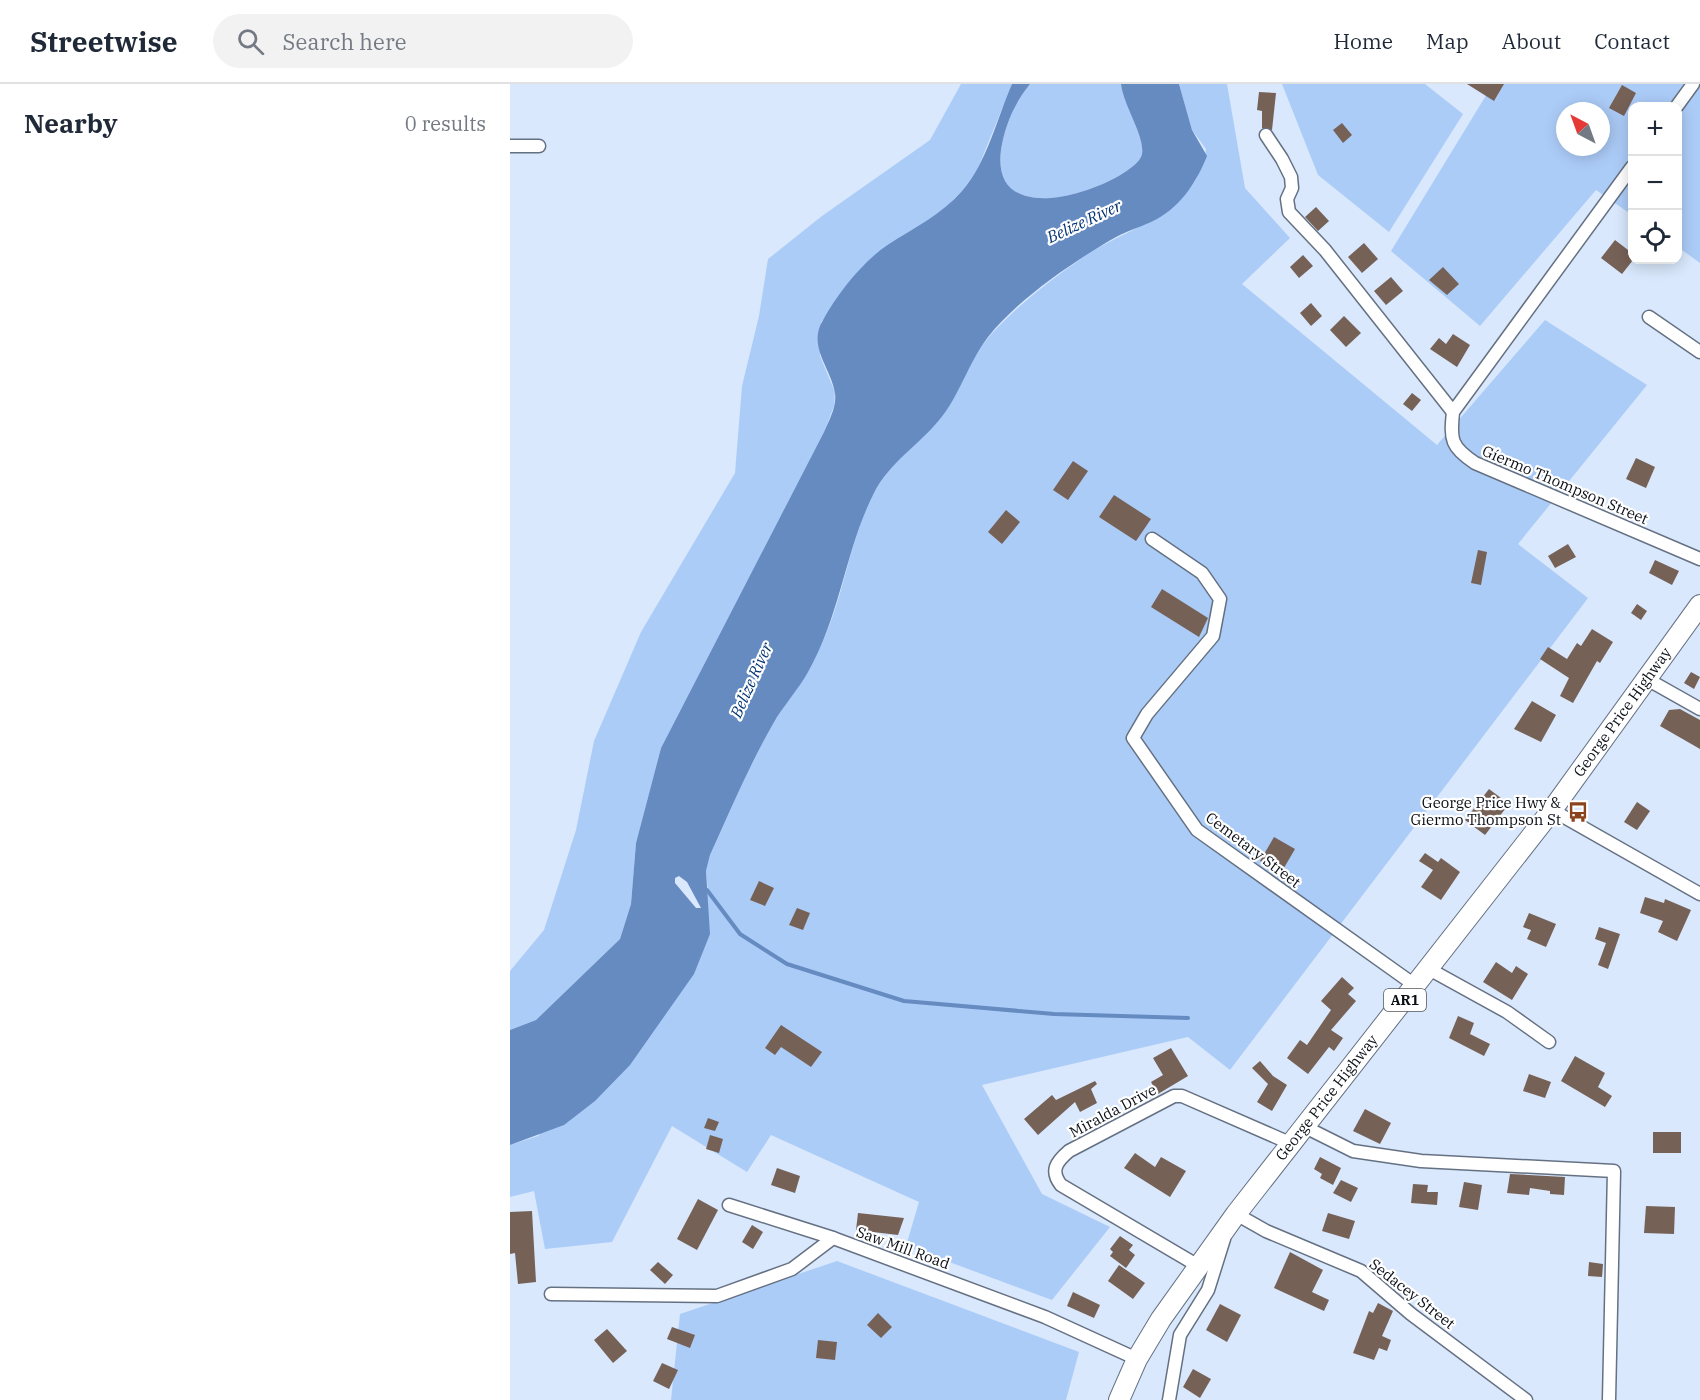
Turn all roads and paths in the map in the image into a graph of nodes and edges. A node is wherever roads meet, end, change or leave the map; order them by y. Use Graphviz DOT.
graph roads {
  1 [pos="1693,84"];
  2 [pos="1680,102"];
  3 [pos="1266,135"];
  4 [pos="510,146"];
  5 [pos="538,146"];
  6 [pos="1628,172"];
  7 [pos="1649,317"];
  8 [pos="1700,352"];
  9 [pos="1453,412"];
  10 [pos="1152,539"];
  11 [pos="1700,559"];
  12 [pos="1700,604"];
  13 [pos="1645,678"];
  14 [pos="1700,709"];
  15 [pos="1552,810"];
  16 [pos="1700,894"];
  17 [pos="1429,969"];
  18 [pos="1416,986"];
  19 [pos="1549,1042"];
  20 [pos="1305,1126"];
  21 [pos="1292,1144"];
  22 [pos="729,1205"];
  23 [pos="1232,1220"];
  24 [pos="833,1238"];
  25 [pos="1200,1267"];
  26 [pos="551,1294"];
  27 [pos="1137,1359"];
  28 [pos="1119,1400"];
  29 [pos="1169,1400"];
  30 [pos="1526,1400"];
  31 [pos="1609,1400"];
  1 -- 2 [label="street"];
  3 -- 9 [label="street"];
  4 -- 5 [label="street"];
  6 -- 9 [label="street"];
  7 -- 8 [label="street"];
  9 -- 11 [label="street, Gíermo Thompson Street"];
  10 -- 18 [label="street, Cemetary Street"];
  12 -- 13 [label="highway, George Price Highway / AR1"];
  13 -- 14 [label="street"];
  13 -- 15 [label="highway, George Price Highway / AR1"];
  15 -- 16 [label="street"];
  15 -- 17 [label="highway, George Price Highway / AR1"];
  17 -- 18 [label="highway, George Price Highway / AR1"];
  17 -- 19 [label="street"];
  18 -- 20 [label="highway, George Price Highway / AR1"];
  20 -- 21 [label="highway, George Price Highway / AR1"];
  20 -- 31 [label="street"];
  21 -- 23 [label="highway, George Price Highway / AR1"];
  21 -- 25 [label="street, Miralda Drive"];
  22 -- 24 [label="street"];
  23 -- 25 [label="highway, George Price Highway / AR1"];
  23 -- 29 [label="street"];
  23 -- 30 [label="street, Sedacey Street"];
  24 -- 26 [label="street, Saw Mill Road"];
  24 -- 27 [label="street, Saw Mill Road"];
  25 -- 27 [label="highway, George Price Highway / AR1"];
  27 -- 28 [label="highway, George Price Highway / AR1"];
}
